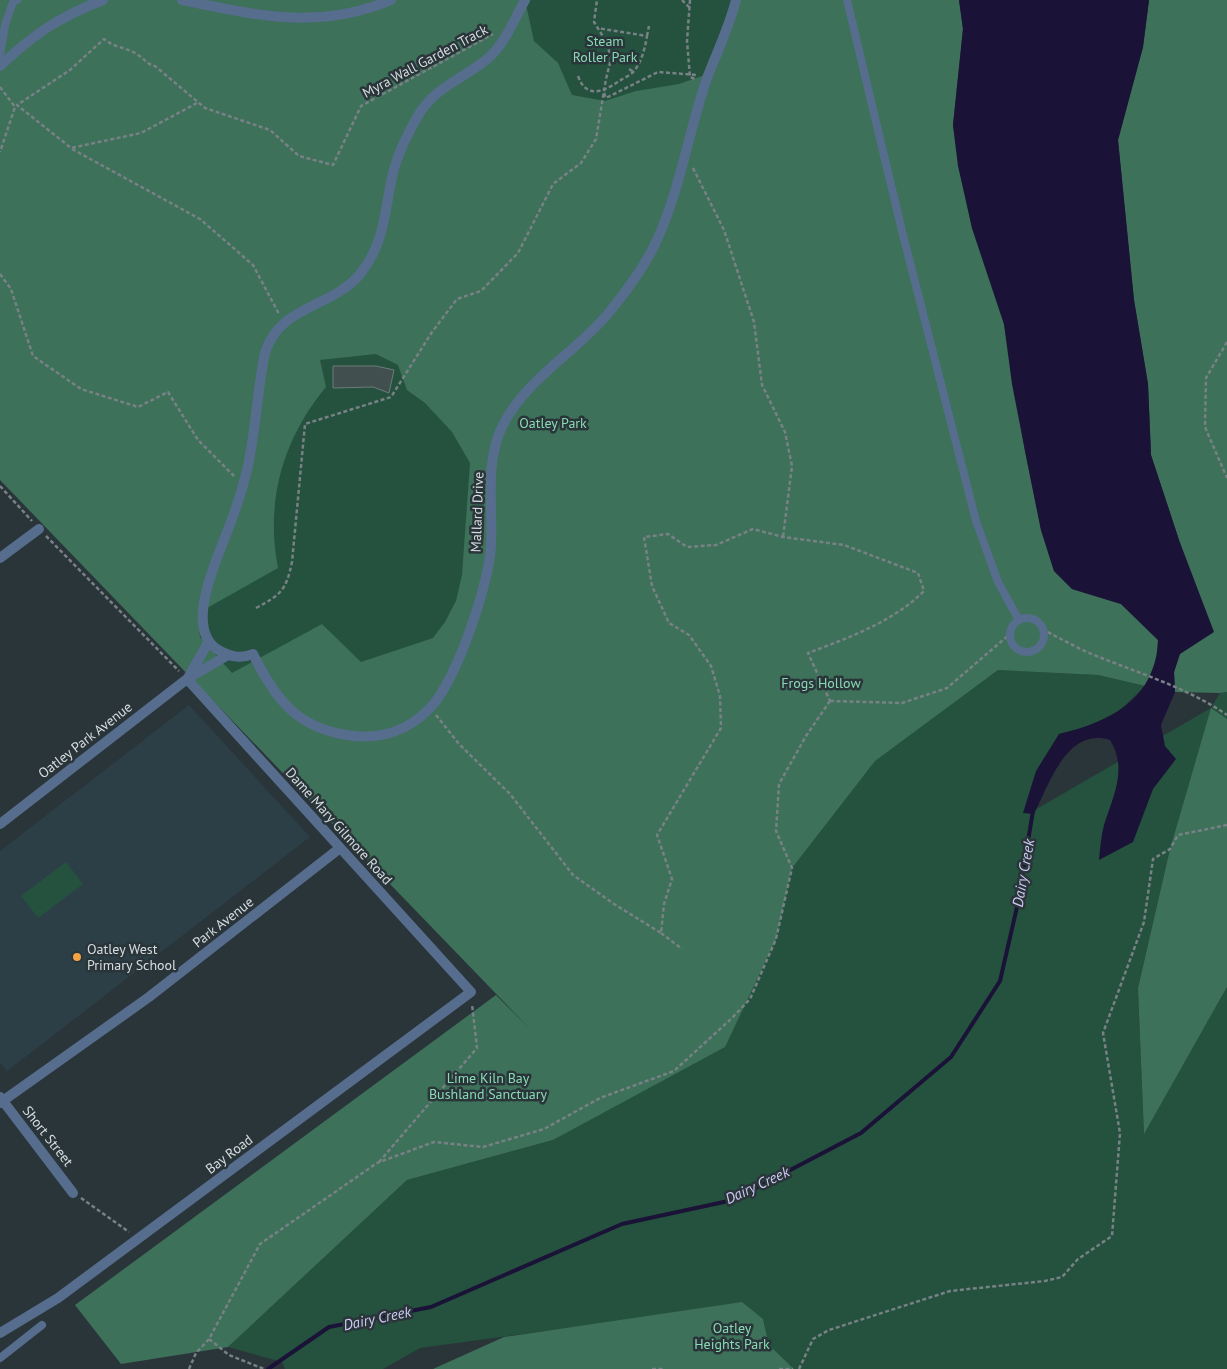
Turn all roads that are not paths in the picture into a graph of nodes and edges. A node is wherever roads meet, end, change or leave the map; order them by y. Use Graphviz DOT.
graph roads {
  1 [pos="17,0"];
  2 [pos="102,0"];
  3 [pos="182,0"];
  4 [pos="390,0"];
  5 [pos="525,0"];
  6 [pos="736,0"];
  7 [pos="847,0"];
  8 [pos="0,55"];
  9 [pos="0,66"];
  10 [pos="39,529"];
  11 [pos="0,558"];
  12 [pos="1019,620"];
  13 [pos="209,641"];
  14 [pos="228,655"];
  15 [pos="187,679"];
  16 [pos="0,824"];
  17 [pos="340,848"];
  18 [pos="471,992"];
  19 [pos="1,1101"];
  20 [pos="73,1192"];
  21 [pos="42,1325"];
  22 [pos="0,1334"];
  23 [pos="0,1358"];
  1 -- 8 [label="lane"];
  2 -- 9 [label="street"];
  3 -- 4 [label="street"];
  5 -- 13 [label="street"];
  6 -- 14 [label="street, Mallard Drive"];
  7 -- 12 [label="lane"];
  10 -- 11 [label="street"];
  12 -- 12 [label="lane"];
  13 -- 14 [label="street"];
  13 -- 15 [label="street"];
  14 -- 15 [label="street, Mallard Drive"];
  15 -- 16 [label="street, Oatley Park Avenue"];
  15 -- 17 [label="street, Dame Mary Gilmore Road"];
  17 -- 18 [label="street, Dame Mary Gilmore Road"];
  17 -- 19 [label="street, Park Avenue"];
  18 -- 22 [label="street, Bay Road"];
  19 -- 20 [label="street, Short Street"];
  21 -- 23 [label="lane"];
}
